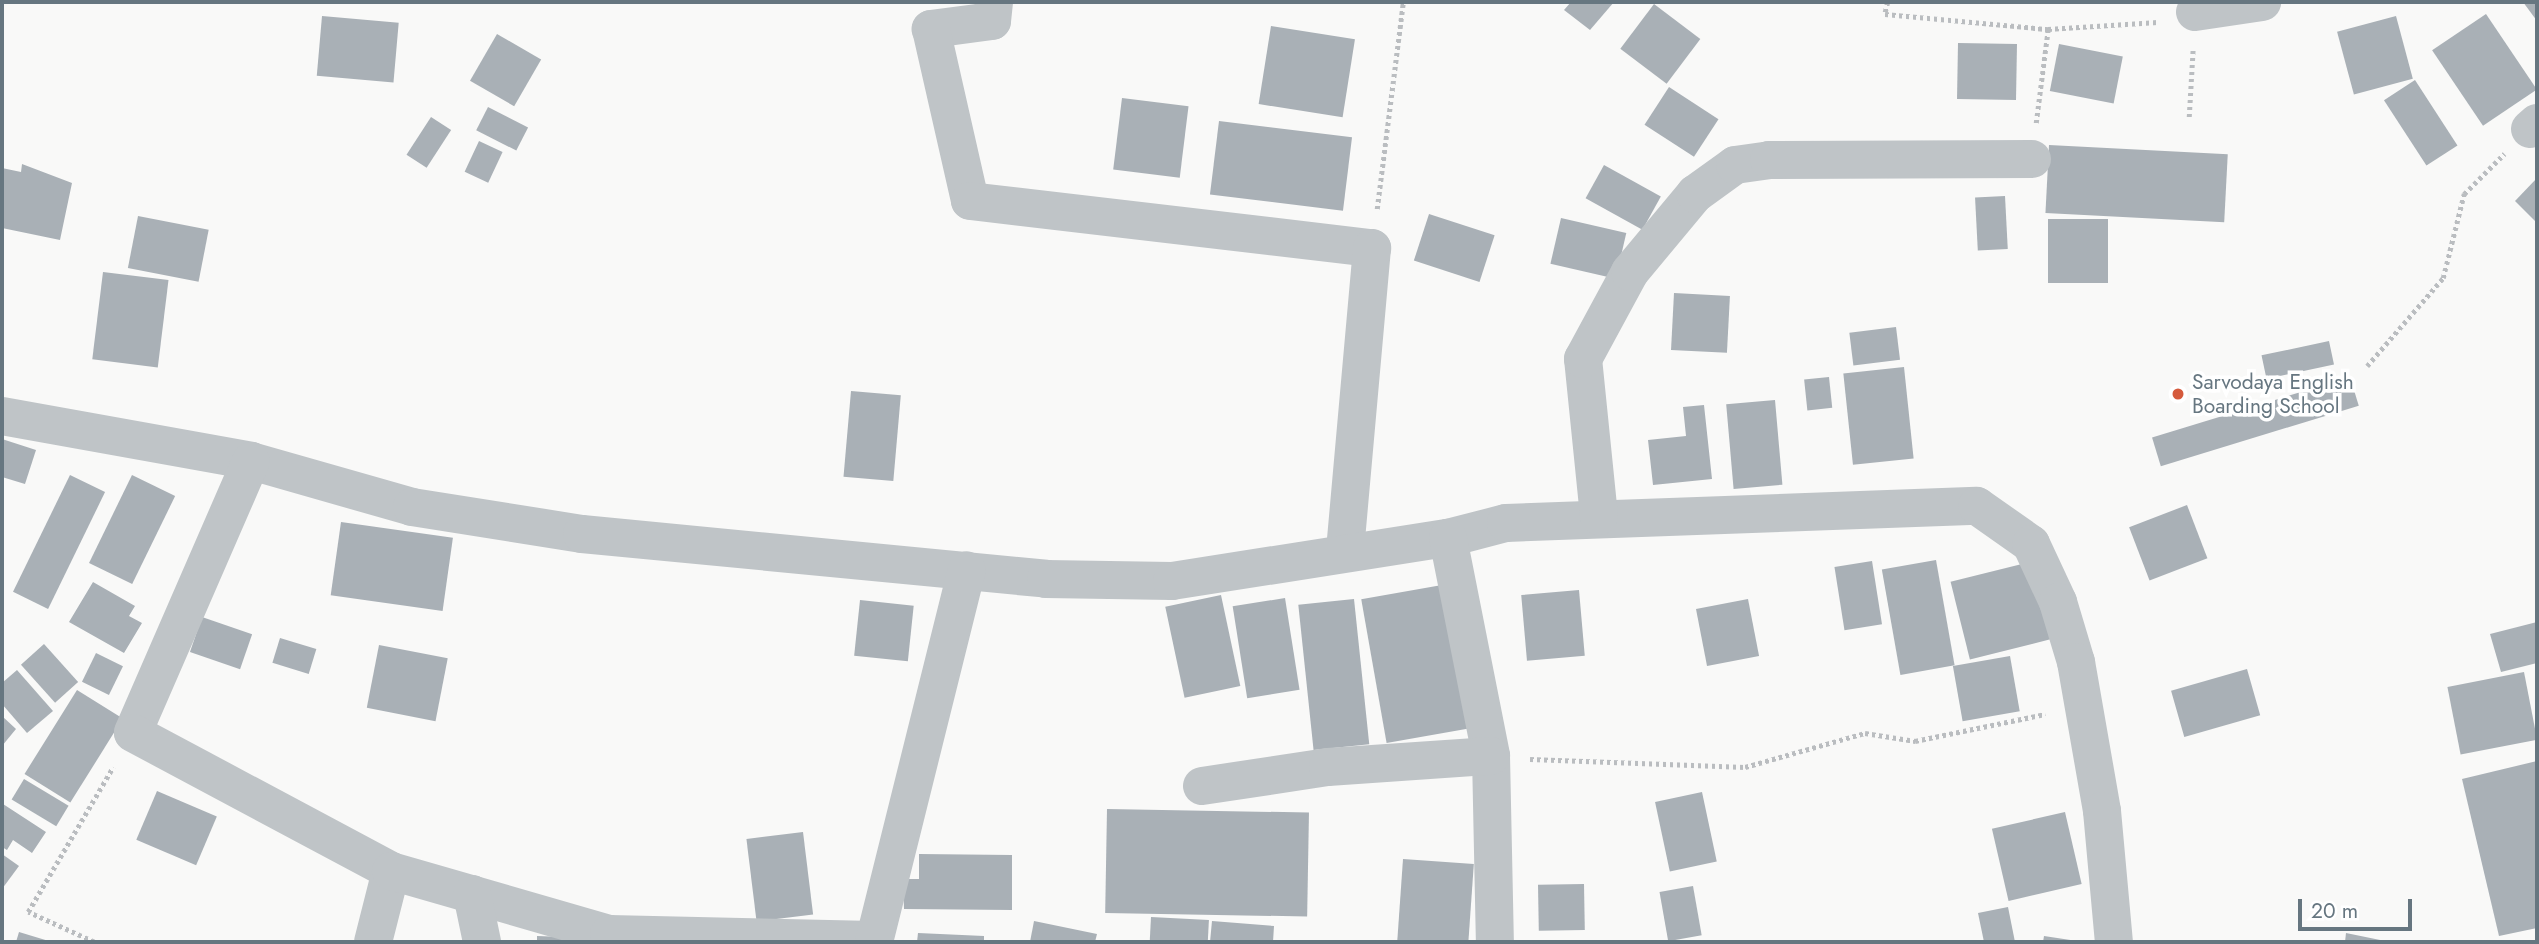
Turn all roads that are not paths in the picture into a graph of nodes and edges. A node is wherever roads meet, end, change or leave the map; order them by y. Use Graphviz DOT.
graph roads {
  1 [pos="994,2"];
  2 [pos="2262,2"];
  3 [pos="2195,12"];
  4 [pos="2032,159"];
  5 [pos="2,416"];
  6 [pos="251,461"];
  7 [pos="1599,516"];
  8 [pos="1448,538"];
  9 [pos="1345,551"];
  10 [pos="967,570"];
  11 [pos="1491,757"];
  12 [pos="1202,786"];
  13 [pos="391,871"];
  14 [pos="472,894"];
  15 [pos="611,938"];
  16 [pos="874,941"];
  17 [pos="373,942"];
  18 [pos="482,942"];
  19 [pos="1495,942"];
  20 [pos="2115,942"];
  1 -- 9 [label="street"];
  2 -- 3 [label="street"];
  4 -- 7 [label="street"];
  5 -- 6 [label="street"];
  6 -- 10 [label="street"];
  6 -- 13 [label="street"];
  7 -- 8 [label="street"];
  7 -- 20 [label="street"];
  8 -- 9 [label="street"];
  8 -- 11 [label="street"];
  9 -- 10 [label="street"];
  10 -- 16 [label="street"];
  11 -- 12 [label="street"];
  11 -- 19 [label="street"];
  13 -- 14 [label="street"];
  13 -- 17 [label="street"];
  14 -- 15 [label="street"];
  14 -- 18 [label="street"];
  15 -- 16 [label="street"];
}
